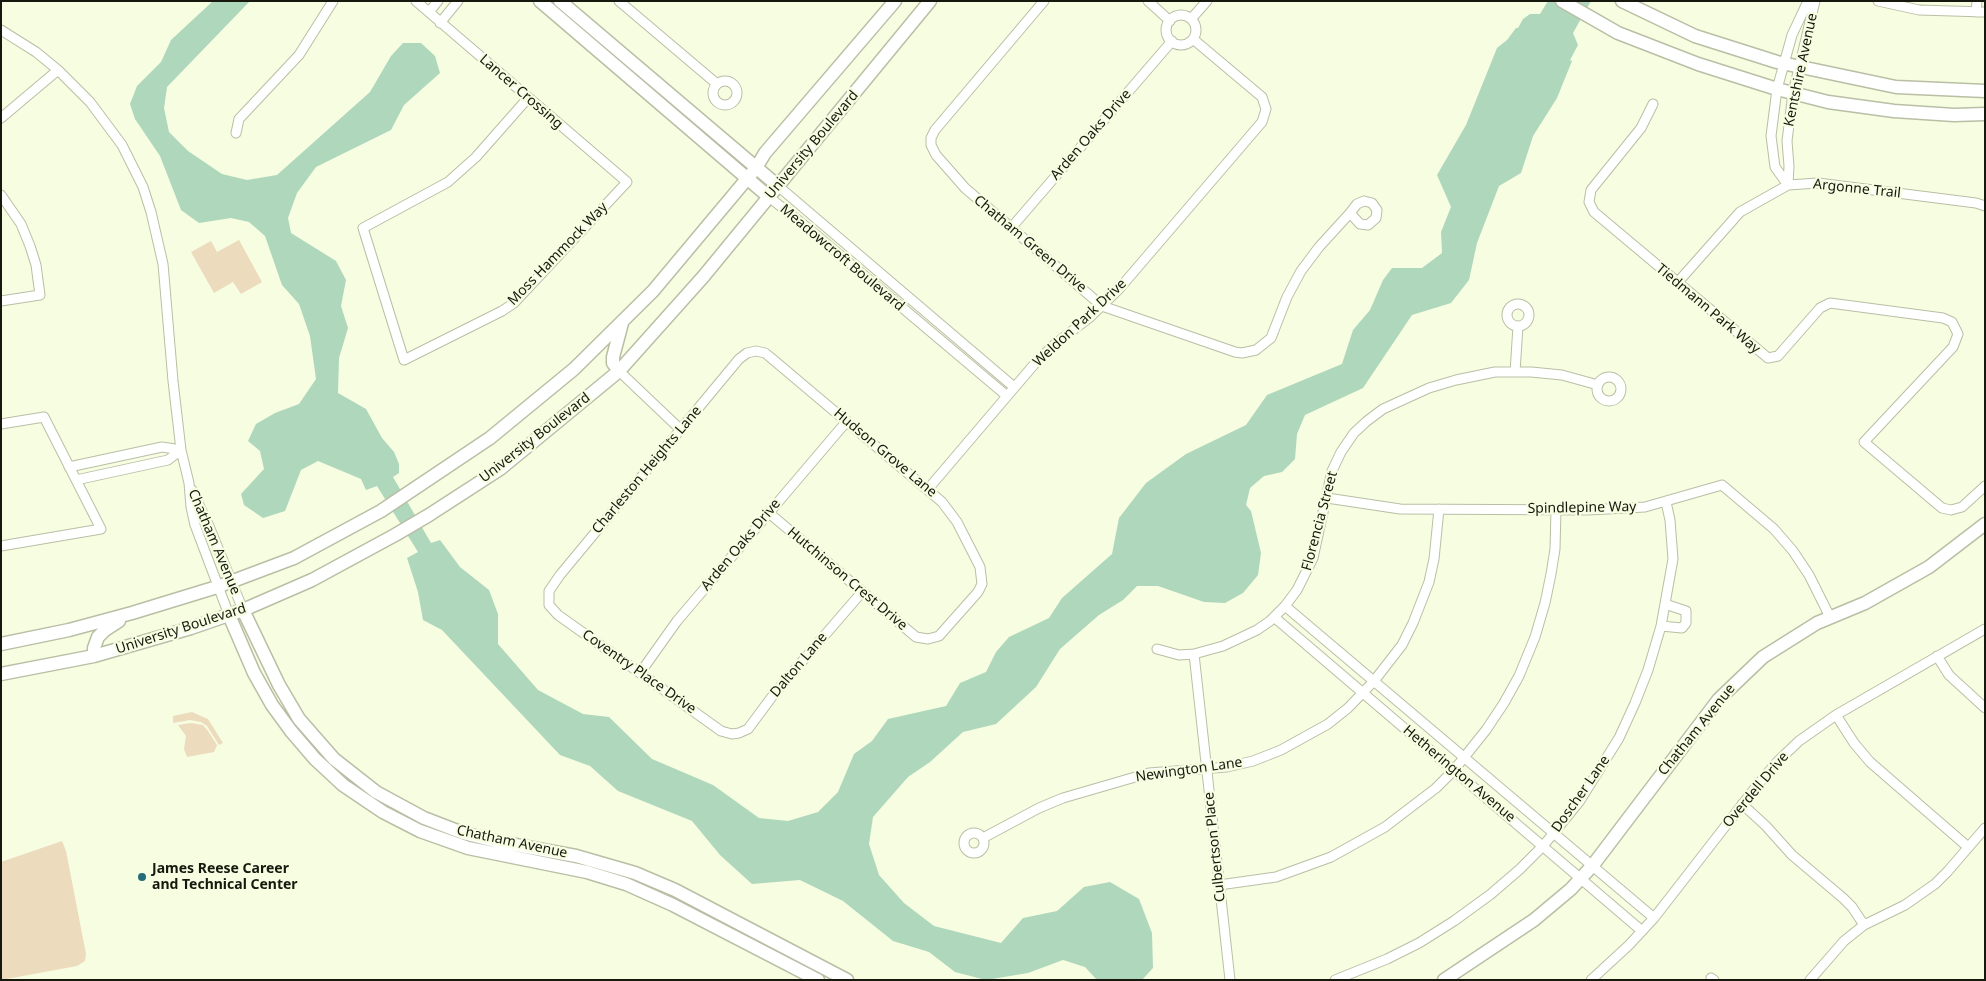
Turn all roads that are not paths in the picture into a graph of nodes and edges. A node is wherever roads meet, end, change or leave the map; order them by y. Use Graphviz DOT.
graph roads {
  1 [pos="333,1"];
  2 [pos="416,1"];
  3 [pos="438,1"];
  4 [pos="458,1"];
  5 [pos="540,1"];
  6 [pos="560,1"];
  7 [pos="619,1"];
  8 [pos="895,1"];
  9 [pos="930,1"];
  10 [pos="1044,1"];
  11 [pos="1148,1"];
  12 [pos="1207,1"];
  13 [pos="1562,1"];
  14 [pos="1622,1"];
  15 [pos="1808,1"];
  16 [pos="1815,1"];
  17 [pos="1878,1"];
  18 [pos="1977,1"];
  19 [pos="429,12"];
  20 [pos="1980,12"];
  21 [pos="1191,19"];
  22 [pos="1170,20"];
  23 [pos="440,23"];
  24 [pos="1,30"];
  25 [pos="1193,39"];
  26 [pos="1172,41"];
  27 [pos="1785,64"];
  28 [pos="1799,67"];
  29 [pos="58,70"];
  30 [pos="717,84"];
  31 [pos="1777,89"];
  32 [pos="1985,91"];
  33 [pos="1793,93"];
  34 [pos="528,98"];
  35 [pos="1653,104"];
  36 [pos="1985,114"];
  37 [pos="1,118"];
  38 [pos="236,133"];
  39 [pos="756,168"];
  40 [pos="747,179"];
  41 [pos="627,182"];
  42 [pos="1788,185"];
  43 [pos="778,186"];
  44 [pos="1,195"];
  45 [pos="769,197"];
  46 [pos="1985,206"];
  47 [pos="1350,213"];
  48 [pos="1011,228"];
  49 [pos="1678,282"];
  50 [pos="1,301"];
  51 [pos="1102,306"];
  52 [pos="622,323"];
  53 [pos="1518,326"];
  54 [pos="758,351"];
  55 [pos="619,371"];
  56 [pos="1515,372"];
  57 [pos="1598,385"];
  58 [pos="1014,387"];
  59 [pos="1007,396"];
  60 [pos="847,421"];
  61 [pos="1,424"];
  62 [pos="680,429"];
  63 [pos="181,450"];
  64 [pos="69,467"];
  65 [pos="76,480"];
  66 [pos="189,483"];
  67 [pos="1985,486"];
  68 [pos="928,489"];
  69 [pos="1327,498"];
  70 [pos="1666,502"];
  71 [pos="1439,509"];
  72 [pos="1556,510"];
  73 [pos="769,513"];
  74 [pos="1985,524"];
  75 [pos="1,546"];
  76 [pos="232,582"];
  77 [pos="217,587"];
  78 [pos="862,592"];
  79 [pos="548,601"];
  80 [pos="1665,604"];
  81 [pos="1285,606"];
  82 [pos="243,610"];
  83 [pos="132,613"];
  84 [pos="229,615"];
  85 [pos="1274,617"];
  86 [pos="1830,617"];
  87 [pos="1661,626"];
  88 [pos="1985,629"];
  89 [pos="928,639"];
  90 [pos="2,644"];
  91 [pos="1157,649"];
  92 [pos="1194,654"];
  93 [pos="94,656"];
  94 [pos="1937,656"];
  95 [pos="640,673"];
  96 [pos="1,674"];
  97 [pos="1374,681"];
  98 [pos="1363,693"];
  99 [pos="1985,708"];
  100 [pos="1836,715"];
  101 [pos="736,734"];
  102 [pos="1464,758"];
  103 [pos="1207,769"];
  104 [pos="1454,770"];
  105 [pos="351,774"];
  106 [pos="343,785"];
  107 [pos="1742,804"];
  108 [pos="1985,828"];
  109 [pos="1554,832"];
  110 [pos="983,838"];
  111 [pos="1543,846"];
  112 [pos="1968,847"];
  113 [pos="1593,865"];
  114 [pos="1581,878"];
  115 [pos="1219,886"];
  116 [pos="1654,918"];
  117 [pos="1864,925"];
  118 [pos="1642,931"];
  119 [pos="818,980"];
  120 [pos="847,980"];
  121 [pos="1230,980"];
  122 [pos="1335,980"];
  123 [pos="1444,980"];
  124 [pos="1591,980"];
  125 [pos="1810,980"];
  1 -- 38 [label="street"];
  2 -- 19 [label="street, Lancer Crossing"];
  3 -- 19 [label="street"];
  4 -- 23 [label="street"];
  5 -- 40 [label="main road, Meadowcroft Boulevard"];
  6 -- 39 [label="main road, Meadowcroft Boulevard"];
  7 -- 30 [label="street"];
  8 -- 39 [label="main road, University Boulevard"];
  9 -- 43 [label="main road, University Boulevard"];
  10 -- 48 [label="street, Chatham Green Drive"];
  11 -- 22 [label="street"];
  12 -- 21 [label="street"];
  13 -- 31 [label="main road"];
  14 -- 27 [label="main road"];
  15 -- 27 [label="street, Kentshire Avenue"];
  16 -- 28 [label="street, Kentshire Avenue"];
  17 -- 20 [label="street"];
  18 -- 20 [label="street"];
  19 -- 23 [label="street, Lancer Crossing"];
  21 -- 22 [label="street"];
  21 -- 25 [label="street"];
  22 -- 26 [label="street"];
  23 -- 34 [label="street, Lancer Crossing"];
  24 -- 29 [label="street, Chatham Avenue"];
  25 -- 26 [label="street"];
  25 -- 51 [label="street, Weldon Park Drive"];
  26 -- 48 [label="street, Arden Oaks Drive"];
  27 -- 28 [label="main road"];
  27 -- 31 [label="street, Kentshire Avenue"];
  28 -- 32 [label="main road"];
  28 -- 33 [label="street, Kentshire Avenue"];
  29 -- 37 [label="street"];
  29 -- 63 [label="street, Chatham Avenue"];
  31 -- 33 [label="main road"];
  31 -- 42 [label="street, Kentshire Avenue"];
  33 -- 36 [label="main road"];
  33 -- 42 [label="street, Kentshire Avenue"];
  34 -- 41 [label="street, Lancer Crossing"];
  34 -- 41 [label="street, Moss Hammock Way"];
  35 -- 49 [label="street, Tiedmann Park Way"];
  39 -- 40 [label="main road, University Boulevard"];
  39 -- 43 [label="main road, Meadowcroft Boulevard"];
  40 -- 45 [label="main road, Meadowcroft Boulevard"];
  40 -- 52 [label="main road, University Boulevard"];
  42 -- 46 [label="street, Argonne Trail"];
  42 -- 49 [label="street, Argonne Trail"];
  43 -- 45 [label="main road, University Boulevard"];
  43 -- 58 [label="street, Meadowcroft Boulevard"];
  44 -- 50 [label="street"];
  45 -- 55 [label="main road, University Boulevard"];
  45 -- 59 [label="street, Meadowcroft Boulevard"];
  47 -- 51 [label="street, Chatham Green Drive"];
  48 -- 51 [label="street, Chatham Green Drive"];
  49 -- 67 [label="street, Tiedmann Park Way"];
  51 -- 58 [label="street, Weldon Park Drive"];
  52 -- 55 [label="main road"];
  52 -- 76 [label="main road, University Boulevard"];
  53 -- 56 [label="street"];
  54 -- 60 [label="street, Hudson Grove Lane"];
  54 -- 62 [label="street, Charleston Heights Lane"];
  55 -- 62 [label="street"];
  55 -- 82 [label="main road, University Boulevard"];
  56 -- 57 [label="street, Florencia Street"];
  56 -- 69 [label="street, Florencia Street"];
  58 -- 59 [label="street, Weldon Park Drive"];
  59 -- 68 [label="street, Weldon Park Drive"];
  60 -- 68 [label="street, Hudson Grove Lane"];
  60 -- 73 [label="street, Arden Oaks Drive"];
  61 -- 64 [label="street"];
  62 -- 79 [label="street, Charleston Heights Lane"];
  63 -- 64 [label="street"];
  63 -- 65 [label="street"];
  63 -- 66 [label="street, Chatham Avenue"];
  64 -- 65 [label="street"];
  65 -- 75 [label="street"];
  66 -- 76 [label="street, Chatham Avenue"];
  66 -- 77 [label="street, Chatham Avenue"];
  68 -- 89 [label="street, Hudson Grove Lane"];
  69 -- 71 [label="street, Spindlepine Way"];
  69 -- 81 [label="street, Florencia Street"];
  70 -- 72 [label="street, Spindlepine Way"];
  70 -- 80 [label="street, Doscher Lane"];
  70 -- 86 [label="street, Spindlepine Way"];
  71 -- 72 [label="street, Spindlepine Way"];
  71 -- 97 [label="street, Newington Lane"];
  72 -- 102 [label="street"];
  73 -- 78 [label="street, Hutchinson Crest Drive"];
  73 -- 95 [label="street, Arden Oaks Drive"];
  74 -- 86 [label="main road, Chatham Avenue"];
  76 -- 77 [label="main road, University Boulevard"];
  76 -- 82 [label="street, Chatham Avenue"];
  77 -- 83 [label="main road, University Boulevard"];
  77 -- 84 [label="street, Chatham Avenue"];
  78 -- 89 [label="street, Hutchinson Crest Drive"];
  78 -- 101 [label="street, Dalton Lane"];
  79 -- 95 [label="street, Coventry Place Drive"];
  80 -- 87 [label="street, Doscher Lane"];
  80 -- 87 [label="street"];
  81 -- 85 [label="street, Florencia Street"];
  81 -- 97 [label="street, Hetherington Avenue"];
  82 -- 84 [label="main road, University Boulevard"];
  82 -- 105 [label="main road, Chatham Avenue"];
  83 -- 90 [label="main road, University Boulevard"];
  83 -- 93 [label="main road"];
  84 -- 93 [label="main road, University Boulevard"];
  84 -- 106 [label="main road, Chatham Avenue"];
  85 -- 92 [label="street, Florencia Street"];
  85 -- 98 [label="street, Hetherington Avenue"];
  86 -- 113 [label="main road, Chatham Avenue"];
  87 -- 109 [label="street, Doscher Lane"];
  88 -- 94 [label="street, Overdell Drive"];
  91 -- 92 [label="street, Florencia Street"];
  92 -- 103 [label="street, Culbertson Place"];
  93 -- 96 [label="main road, University Boulevard"];
  94 -- 99 [label="street"];
  94 -- 100 [label="street, Overdell Drive"];
  95 -- 101 [label="street, Coventry Place Drive"];
  97 -- 98 [label="street, Newington Lane"];
  97 -- 102 [label="street, Hetherington Avenue"];
  98 -- 103 [label="street, Newington Lane"];
  98 -- 104 [label="street, Hetherington Avenue"];
  100 -- 107 [label="street, Overdell Drive"];
  100 -- 112 [label="street"];
  102 -- 104 [label="street"];
  102 -- 109 [label="street, Hetherington Avenue"];
  103 -- 110 [label="street, Newington Lane"];
  103 -- 115 [label="street, Culbertson Place"];
  104 -- 111 [label="street, Hetherington Avenue"];
  104 -- 115 [label="street"];
  105 -- 106 [label="main road"];
  105 -- 120 [label="main road, Chatham Avenue"];
  106 -- 119 [label="main road, Chatham Avenue"];
  107 -- 116 [label="street, Overdell Drive"];
  107 -- 117 [label="street"];
  108 -- 112 [label="street"];
  109 -- 111 [label="street, Doscher Lane"];
  109 -- 113 [label="street, Hetherington Avenue"];
  111 -- 114 [label="street, Hetherington Avenue"];
  111 -- 122 [label="street, Doscher Lane"];
  112 -- 117 [label="street"];
  113 -- 114 [label="main road, Chatham Avenue"];
  113 -- 116 [label="street, Hetherington Avenue"];
  114 -- 118 [label="street, Hetherington Avenue"];
  114 -- 123 [label="main road, Chatham Avenue"];
  115 -- 121 [label="street, Culbertson Place"];
  116 -- 118 [label="street, Overdell Drive"];
  117 -- 125 [label="street"];
  118 -- 124 [label="street, Overdell Drive"];
}
